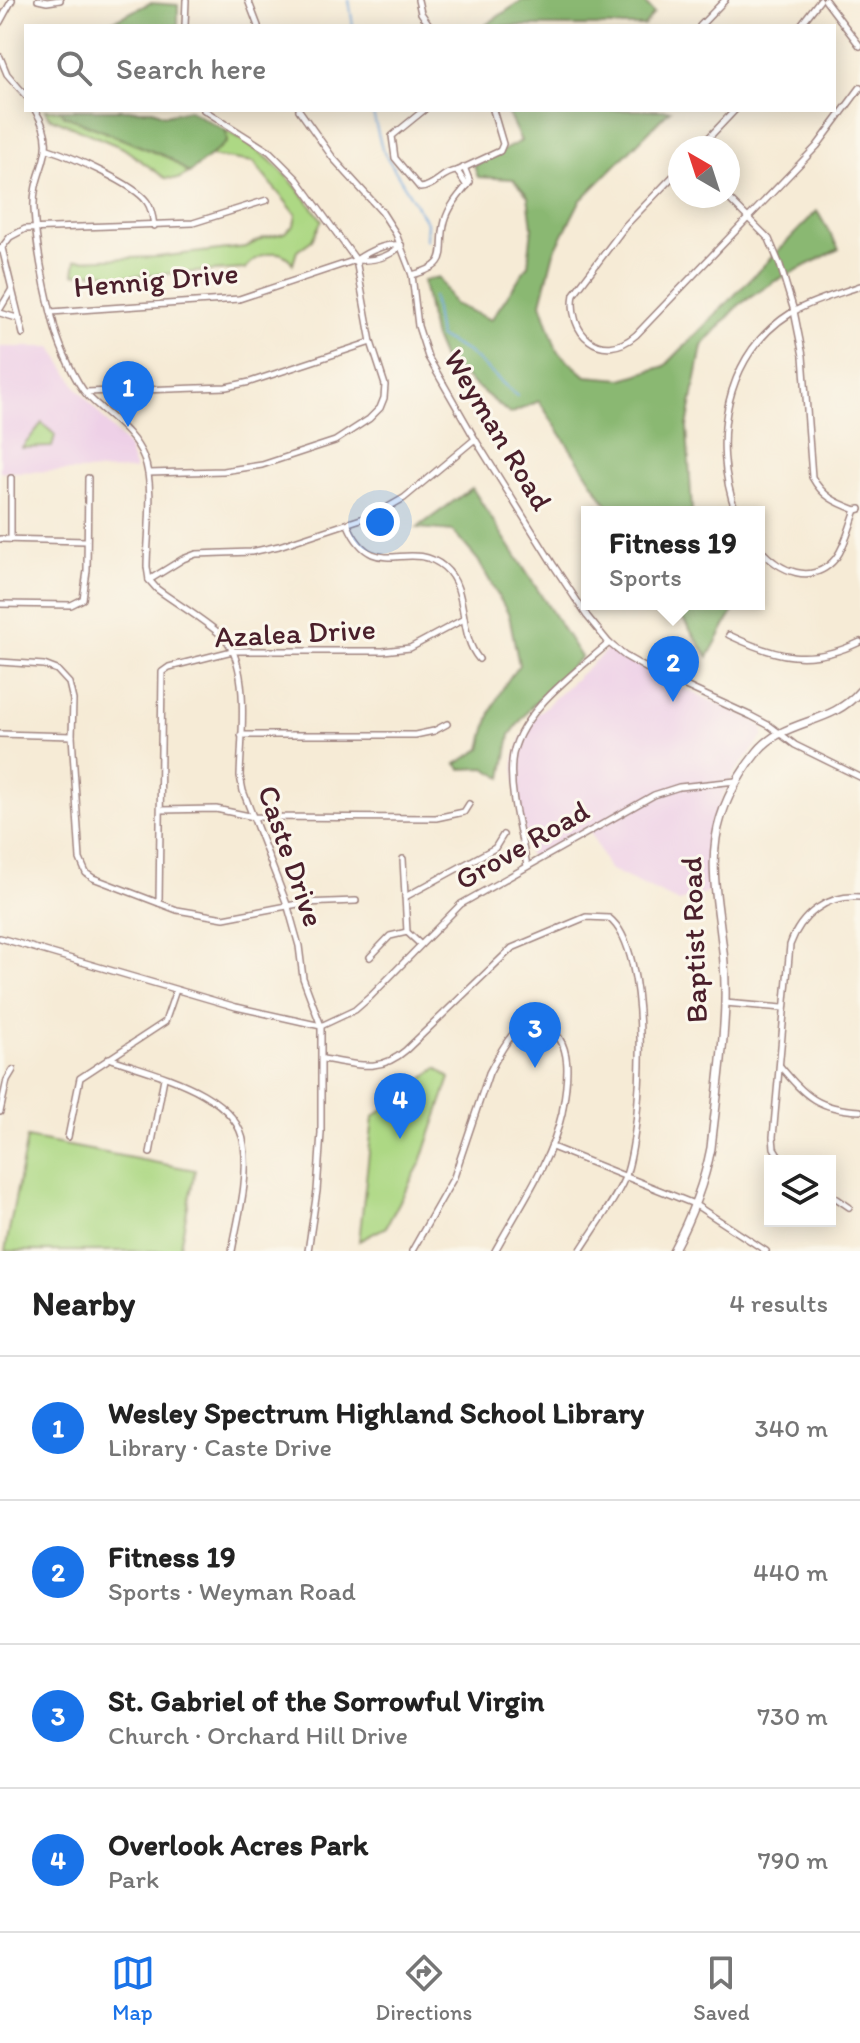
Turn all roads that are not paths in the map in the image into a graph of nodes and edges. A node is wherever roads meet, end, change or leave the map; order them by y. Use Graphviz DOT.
graph roads {
  1 [pos="12,0"];
  2 [pos="38,0"];
  3 [pos="60,0"];
  4 [pos="186,0"];
  5 [pos="248,0"];
  6 [pos="418,0"];
  7 [pos="724,0"];
  8 [pos="822,0"];
  9 [pos="0,22"];
  10 [pos="185,24"];
  11 [pos="257,24"];
  12 [pos="429,24"];
  13 [pos="702,24"];
  14 [pos="802,24"];
  15 [pos="860,46"];
  16 [pos="0,57"];
  17 [pos="860,88"];
  18 [pos="24,94"];
  19 [pos="36,112"];
  20 [pos="207,112"];
  21 [pos="300,112"];
  22 [pos="422,112"];
  23 [pos="494,112"];
  24 [pos="733,112"];
  25 [pos="710,136"];
  26 [pos="48,149"];
  27 [pos="464,167"];
  28 [pos="457,171"];
  29 [pos="668,181"];
  30 [pos="467,186"];
  31 [pos="267,200"];
  32 [pos="739,208"];
  33 [pos="749,217"];
  34 [pos="154,226"];
  35 [pos="36,229"];
  36 [pos="401,245"];
  37 [pos="1,249"];
  38 [pos="356,260"];
  39 [pos="412,275"];
  40 [pos="860,286"];
  41 [pos="12,289"];
  42 [pos="0,311"];
  43 [pos="794,311"];
  44 [pos="51,312"];
  45 [pos="20,319"];
  46 [pos="23,334"];
  47 [pos="371,342"];
  48 [pos="85,392"];
  49 [pos="475,439"];
  50 [pos="148,473"];
  51 [pos="11,478"];
  52 [pos="88,478"];
  53 [pos="734,506"];
  54 [pos="858,509"];
  55 [pos="348,525"];
  56 [pos="0,539"];
  57 [pos="11,539"];
  58 [pos="86,541"];
  59 [pos="765,554"];
  60 [pos="149,580"];
  61 [pos="0,604"];
  62 [pos="581,607"];
  63 [pos="583,610"];
  64 [pos="464,619"];
  65 [pos="729,635"];
  66 [pos="860,642"];
  67 [pos="609,643"];
  68 [pos="232,651"];
  69 [pos="479,659"];
  70 [pos="0,662"];
  71 [pos="860,691"];
  72 [pos="447,724"];
  73 [pos="778,733"];
  74 [pos="0,734"];
  75 [pos="241,735"];
  76 [pos="72,736"];
  77 [pos="860,777"];
  78 [pos="736,781"];
  79 [pos="469,804"];
  80 [pos="161,810"];
  81 [pos="254,817"];
  82 [pos="503,835"];
  83 [pos="403,859"];
  84 [pos="527,866"];
  85 [pos="405,897"];
  86 [pos="860,897"];
  87 [pos="356,901"];
  88 [pos="159,903"];
  89 [pos="288,907"];
  90 [pos="407,932"];
  91 [pos="0,938"];
  92 [pos="420,944"];
  93 [pos="370,957"];
  94 [pos="176,990"];
  95 [pos="725,1003"];
  96 [pos="783,1008"];
  97 [pos="321,1028"];
  98 [pos="109,1058"];
  99 [pos="323,1059"];
  100 [pos="780,1065"];
  101 [pos="13,1070"];
  102 [pos="164,1078"];
  103 [pos="860,1111"];
  104 [pos="0,1112"];
  105 [pos="68,1137"];
  106 [pos="552,1147"];
  107 [pos="150,1153"];
  108 [pos="778,1155"];
  109 [pos="626,1176"];
  110 [pos="836,1198"];
  111 [pos="694,1204"];
  112 [pos="849,1207"];
  113 [pos="232,1251"];
  114 [pos="308,1251"];
  115 [pos="412,1251"];
  116 [pos="495,1251"];
  117 [pos="580,1251"];
  118 [pos="673,1251"];
  119 [pos="766,1251"];
  1 -- 9 [label="street"];
  2 -- 3 [label="street"];
  4 -- 10 [label="street"];
  5 -- 11 [label="street"];
  6 -- 12 [label="street"];
  7 -- 13 [label="street"];
  8 -- 14 [label="street"];
  8 -- 15 [label="street"];
  16 -- 18 [label="street"];
  17 -- 33 [label="street"];
  19 -- 26 [label="street"];
  20 -- 38 [label="street"];
  21 -- 36 [label="street, Weyman Road"];
  22 -- 28 [label="street"];
  23 -- 27 [label="street"];
  24 -- 25 [label="street"];
  26 -- 34 [label="street"];
  26 -- 35 [label="street"];
  27 -- 28 [label="street"];
  27 -- 30 [label="street"];
  28 -- 30 [label="street"];
  29 -- 33 [label="street"];
  30 -- 39 [label="street"];
  31 -- 34 [label="street"];
  32 -- 33 [label="street"];
  33 -- 43 [label="street"];
  34 -- 35 [label="street"];
  35 -- 37 [label="street"];
  35 -- 44 [label="street"];
  36 -- 38 [label="street, Hennig Drive"];
  36 -- 39 [label="street, Weyman Road"];
  37 -- 41 [label="street"];
  38 -- 44 [label="street, Hennig Drive"];
  38 -- 47 [label="street"];
  39 -- 49 [label="street, Weyman Road"];
  40 -- 43 [label="street"];
  41 -- 42 [label="street"];
  41 -- 45 [label="street"];
  42 -- 45 [label="street"];
  43 -- 53 [label="street"];
  43 -- 54 [label="street"];
  44 -- 48 [label="street"];
  45 -- 46 [label="street"];
  47 -- 48 [label="street"];
  47 -- 50 [label="street"];
  48 -- 50 [label="street"];
  49 -- 55 [label="street"];
  49 -- 62 [label="street, Weyman Road"];
  50 -- 60 [label="street"];
  51 -- 57 [label="street"];
  52 -- 58 [label="street"];
  54 -- 59 [label="street"];
  55 -- 60 [label="street"];
  55 -- 64 [label="street"];
  56 -- 57 [label="street"];
  57 -- 58 [label="street"];
  58 -- 61 [label="street"];
  60 -- 68 [label="street"];
  63 -- 67 [label="street, Weyman Road"];
  64 -- 68 [label="street, Azalea Drive"];
  64 -- 69 [label="street"];
  65 -- 66 [label="street"];
  67 -- 73 [label="street, Weyman Road"];
  67 -- 84 [label="street"];
  68 -- 75 [label="street, Caste Drive"];
  68 -- 80 [label="street, Azalea Drive"];
  70 -- 76 [label="street"];
  71 -- 73 [label="main road, Baptist Road"];
  72 -- 75 [label="street"];
  73 -- 77 [label="street, Weyman Road"];
  73 -- 78 [label="main road, Baptist Road"];
  74 -- 76 [label="street"];
  75 -- 81 [label="street, Caste Drive"];
  76 -- 88 [label="street"];
  78 -- 84 [label="street, Grove Road"];
  78 -- 95 [label="main road, Baptist Road"];
  79 -- 81 [label="street"];
  80 -- 81 [label="street"];
  80 -- 88 [label="street, Azalea Drive"];
  81 -- 89 [label="street, Caste Drive"];
  82 -- 85 [label="street"];
  83 -- 85 [label="street"];
  84 -- 92 [label="street, Grove Road"];
  85 -- 90 [label="street"];
  86 -- 96 [label="street"];
  87 -- 89 [label="street"];
  88 -- 89 [label="street"];
  89 -- 97 [label="street, Caste Drive"];
  90 -- 92 [label="street"];
  90 -- 93 [label="street"];
  91 -- 94 [label="street"];
  92 -- 97 [label="street, Grove Road"];
  94 -- 97 [label="street"];
  94 -- 98 [label="street"];
  95 -- 96 [label="street"];
  95 -- 111 [label="main road, Baptist Road"];
  96 -- 100 [label="street"];
  97 -- 99 [label="street, Caste Drive"];
  98 -- 102 [label="street"];
  98 -- 105 [label="street"];
  99 -- 109 [label="street"];
  99 -- 114 [label="street, Caste Drive"];
  100 -- 103 [label="street"];
  100 -- 108 [label="street"];
  101 -- 104 [label="street"];
  102 -- 107 [label="street"];
  102 -- 113 [label="street"];
  106 -- 109 [label="street"];
  106 -- 115 [label="street"];
  106 -- 116 [label="street"];
  109 -- 111 [label="street"];
  109 -- 117 [label="street"];
  110 -- 112 [label="street"];
  111 -- 118 [label="main road, Baptist Road"];
  111 -- 119 [label="street"];
}
